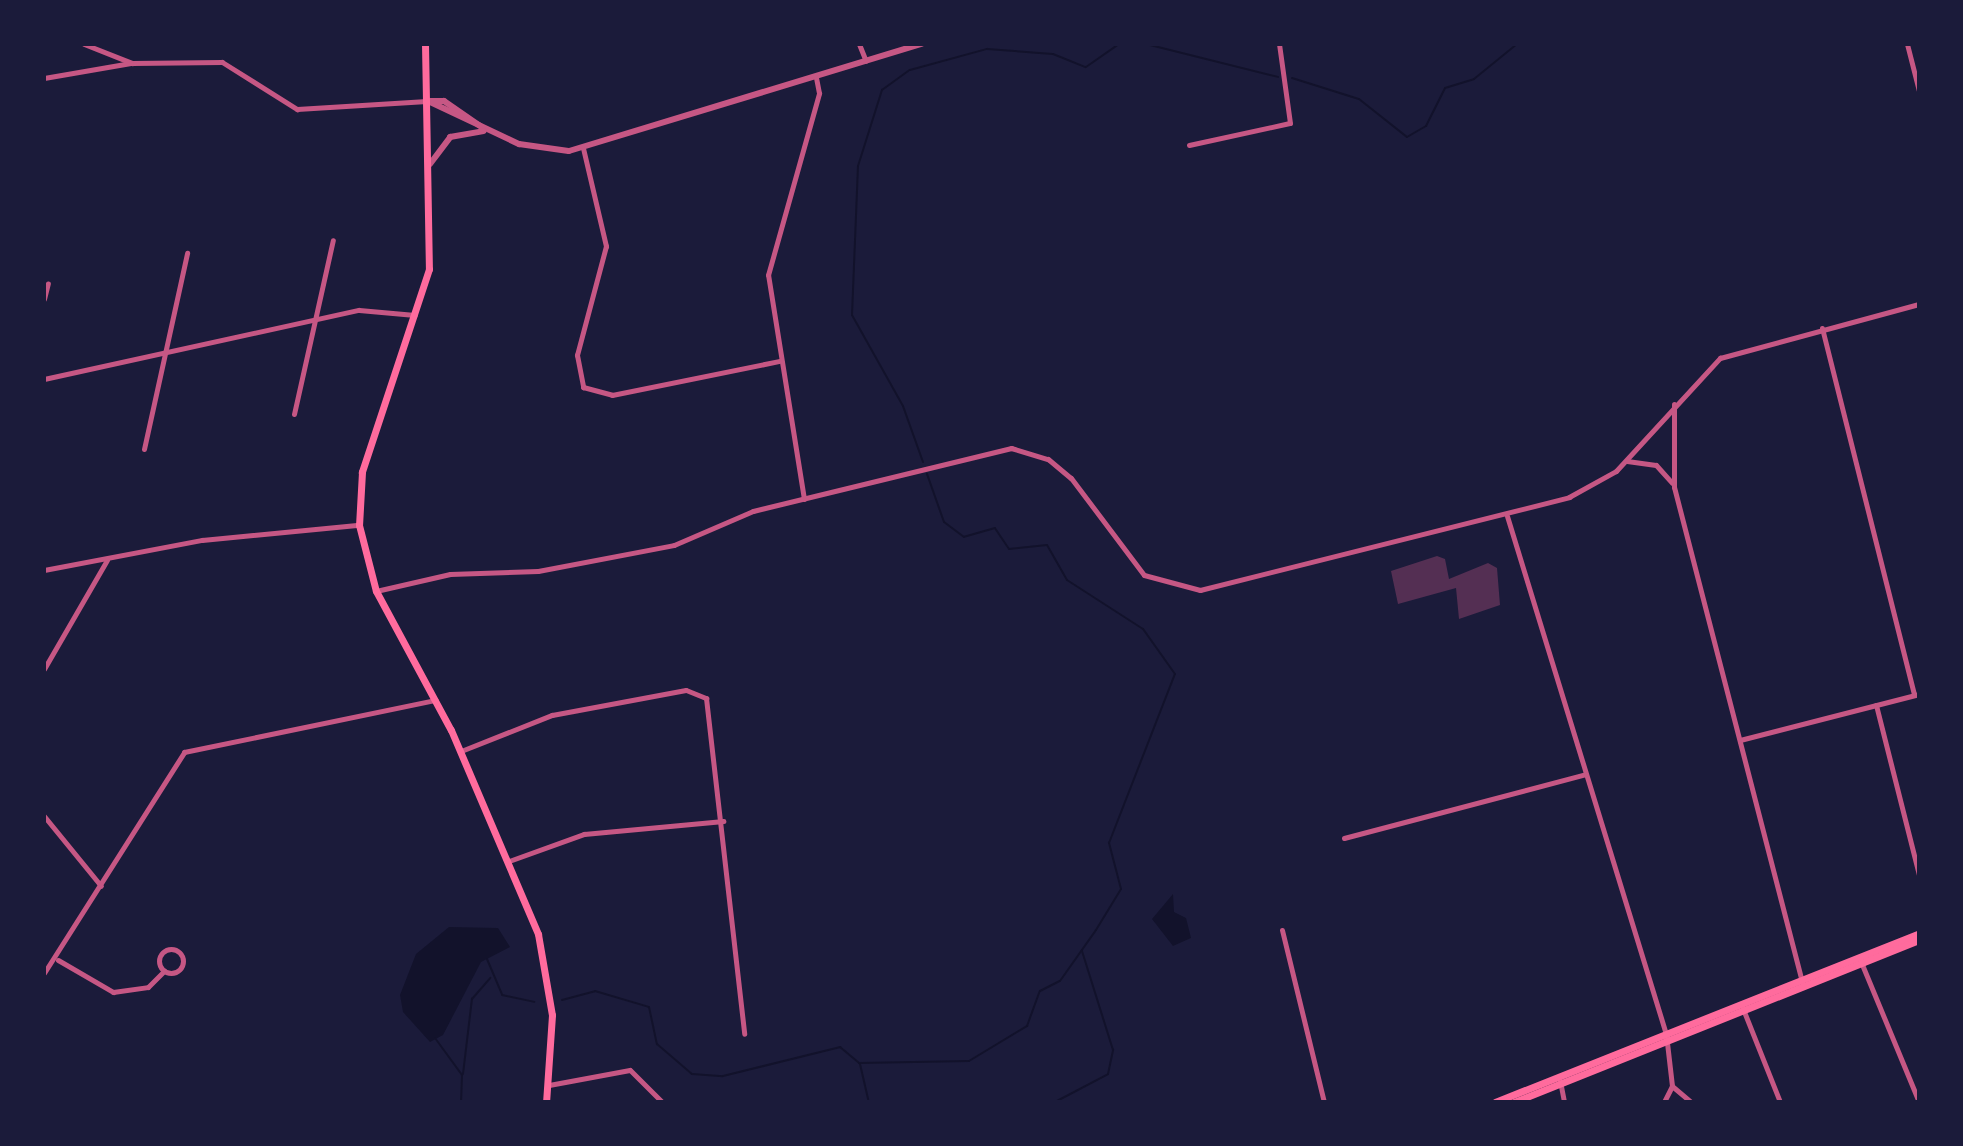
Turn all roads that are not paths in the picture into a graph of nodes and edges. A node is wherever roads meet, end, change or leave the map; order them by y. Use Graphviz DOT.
graph roads {
  1 [pos="84,44"];
  2 [pos="425,44"];
  3 [pos="859,44"];
  4 [pos="922,44"];
  5 [pos="1279,44"];
  6 [pos="1907,44"];
  7 [pos="866,62"];
  8 [pos="132,63"];
  9 [pos="44,78"];
  10 [pos="816,78"];
  11 [pos="1919,91"];
  12 [pos="428,101"];
  13 [pos="485,131"];
  14 [pos="1189,145"];
  15 [pos="583,148"];
  16 [pos="430,164"];
  17 [pos="333,240"];
  18 [pos="187,253"];
  19 [pos="48,283"];
  20 [pos="44,299"];
  21 [pos="1919,304"];
  22 [pos="416,316"];
  23 [pos="316,319"];
  24 [pos="1822,328"];
  25 [pos="166,357"];
  26 [pos="779,361"];
  27 [pos="44,379"];
  28 [pos="1675,401"];
  29 [pos="294,414"];
  30 [pos="144,449"];
  31 [pos="1626,461"];
  32 [pos="1674,487"];
  33 [pos="804,499"];
  34 [pos="1507,516"];
  35 [pos="359,525"];
  36 [pos="108,559"];
  37 [pos="44,570"];
  38 [pos="376,591"];
  39 [pos="44,669"];
  40 [pos="1916,694"];
  41 [pos="437,700"];
  42 [pos="1876,705"];
  43 [pos="1740,740"];
  44 [pos="461,751"];
  45 [pos="1586,774"];
  46 [pos="44,816"];
  47 [pos="723,821"];
  48 [pos="1344,838"];
  49 [pos="509,861"];
  50 [pos="1919,875"];
  51 [pos="101,886"];
  52 [pos="1282,930"];
  53 [pos="1919,933"];
  54 [pos="1919,940"];
  55 [pos="58,960"];
  56 [pos="1861,960"];
  57 [pos="164,971"];
  58 [pos="44,973"];
  59 [pos="1802,983"];
  60 [pos="1743,1007"];
  61 [pos="744,1034"];
  62 [pos="1667,1037"];
  63 [pos="1559,1080"];
  64 [pos="549,1085"];
  65 [pos="1672,1086"];
  66 [pos="546,1102"];
  67 [pos="662,1102"];
  68 [pos="1324,1102"];
  69 [pos="1495,1102"];
  70 [pos="1514,1102"];
  71 [pos="1564,1102"];
  72 [pos="1664,1102"];
  73 [pos="1691,1102"];
  74 [pos="1780,1102"];
  75 [pos="1919,1102"];
  1 -- 8 [label="street"];
  2 -- 12 [label="main road"];
  3 -- 7 [label="street"];
  4 -- 7 [label="street"];
  5 -- 14 [label="street"];
  6 -- 11 [label="street"];
  7 -- 10 [label="street"];
  8 -- 9 [label="street"];
  8 -- 12 [label="street"];
  10 -- 15 [label="street"];
  10 -- 26 [label="street"];
  12 -- 13 [label="street"];
  12 -- 13 [label="street"];
  12 -- 16 [label="main road"];
  13 -- 15 [label="street"];
  13 -- 16 [label="street"];
  15 -- 26 [label="street"];
  16 -- 22 [label="main road"];
  17 -- 23 [label="street"];
  18 -- 25 [label="street"];
  19 -- 20 [label="street"];
  21 -- 24 [label="street"];
  22 -- 23 [label="street"];
  22 -- 35 [label="main road"];
  23 -- 25 [label="street"];
  23 -- 29 [label="street"];
  24 -- 28 [label="street"];
  24 -- 40 [label="street"];
  25 -- 27 [label="street"];
  25 -- 30 [label="street"];
  26 -- 33 [label="street"];
  28 -- 31 [label="street"];
  28 -- 32 [label="street"];
  31 -- 32 [label="street"];
  31 -- 34 [label="street"];
  32 -- 43 [label="street"];
  33 -- 34 [label="street"];
  33 -- 38 [label="street"];
  34 -- 45 [label="street"];
  35 -- 36 [label="street"];
  35 -- 38 [label="main road"];
  36 -- 37 [label="street"];
  36 -- 39 [label="street"];
  38 -- 41 [label="main road"];
  40 -- 42 [label="street"];
  41 -- 44 [label="main road"];
  41 -- 51 [label="street"];
  42 -- 43 [label="street"];
  42 -- 50 [label="street"];
  43 -- 59 [label="street"];
  44 -- 47 [label="street"];
  44 -- 49 [label="main road"];
  45 -- 48 [label="street"];
  45 -- 62 [label="street"];
  46 -- 51 [label="street"];
  47 -- 49 [label="street"];
  47 -- 61 [label="street"];
  49 -- 64 [label="main road"];
  51 -- 55 [label="street"];
  52 -- 68 [label="street"];
  53 -- 56 [label="main road"];
  54 -- 56 [label="main road"];
  55 -- 57 [label="street"];
  55 -- 58 [label="street"];
  56 -- 59 [label="main road"];
  56 -- 75 [label="street"];
  57 -- 57 [label="street"];
  59 -- 60 [label="main road"];
  60 -- 62 [label="main road"];
  60 -- 74 [label="street"];
  62 -- 63 [label="main road"];
  62 -- 65 [label="street"];
  63 -- 69 [label="main road"];
  63 -- 70 [label="main road"];
  63 -- 71 [label="street"];
  64 -- 66 [label="main road"];
  64 -- 67 [label="street"];
  65 -- 72 [label="street"];
  65 -- 73 [label="street"];
}
